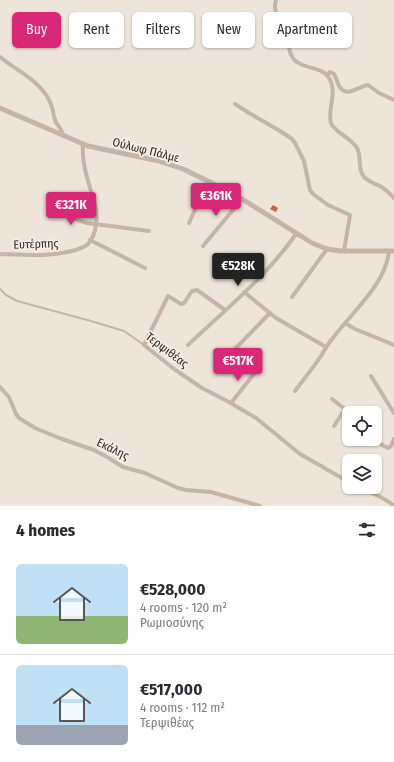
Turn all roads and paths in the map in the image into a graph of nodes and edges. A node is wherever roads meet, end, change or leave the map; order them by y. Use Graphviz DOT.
graph roads {
  1 [pos="276,0"];
  2 [pos="0,57"];
  3 [pos="327,75"];
  4 [pos="394,100"];
  5 [pos="235,104"];
  6 [pos="0,108"];
  7 [pos="63,136"];
  8 [pos="83,144"];
  9 [pos="208,181"];
  10 [pos="394,198"];
  11 [pos="242,199"];
  12 [pos="53,209"];
  13 [pos="189,223"];
  14 [pos="96,225"];
  15 [pos="149,231"];
  16 [pos="296,234"];
  17 [pos="90,240"];
  18 [pos="202,246"];
  19 [pos="327,249"];
  20 [pos="344,251"];
  21 [pos="392,251"];
  22 [pos="0,254"];
  23 [pos="145,268"];
  24 [pos="0,290"];
  25 [pos="244,292"];
  26 [pos="292,297"];
  27 [pos="225,310"];
  28 [pos="270,313"];
  29 [pos="345,323"];
  30 [pos="144,345"];
  31 [pos="188,345"];
  32 [pos="394,345"];
  33 [pos="326,347"];
  34 [pos="228,356"];
  35 [pos="257,370"];
  36 [pos="371,376"];
  37 [pos="0,387"];
  38 [pos="295,391"];
  39 [pos="332,399"];
  40 [pos="231,403"];
  41 [pos="342,407"];
  42 [pos="342,414"];
  43 [pos="394,414"];
  44 [pos="334,426"];
  45 [pos="394,440"];
  46 [pos="382,445"];
  47 [pos="342,478"];
  48 [pos="374,494"];
  49 [pos="260,506"];
  50 [pos="394,506"];
  1 -- 3 [label="street"];
  2 -- 7 [label="street"];
  3 -- 4 [label="street"];
  3 -- 10 [label="street"];
  5 -- 20 [label="street"];
  6 -- 7 [label="street, Ούλωφ Πάλμε"];
  7 -- 8 [label="street, Ούλωφ Πάλμε"];
  8 -- 9 [label="street, Ούλωφ Πάλμε"];
  8 -- 14 [label="street"];
  9 -- 11 [label="street, Ούλωφ Πάλμε"];
  9 -- 13 [label="street"];
  11 -- 16 [label="street, Ούλωφ Πάλμε"];
  11 -- 18 [label="street"];
  12 -- 14 [label="street"];
  14 -- 15 [label="street"];
  14 -- 17 [label="street"];
  16 -- 19 [label="street, Ούλωφ Πάλμε"];
  16 -- 25 [label="street"];
  17 -- 22 [label="street, Ευτέρπης"];
  17 -- 23 [label="street"];
  19 -- 20 [label="street, Ούλωφ Πάλμε"];
  19 -- 26 [label="street"];
  20 -- 21 [label="street, Ούλωφ Πάλμε"];
  21 -- 29 [label="street"];
  24 -- 30 [label="lane, Τερψιθέας"];
  25 -- 27 [label="street"];
  25 -- 28 [label="street"];
  27 -- 30 [label="street"];
  27 -- 31 [label="street"];
  28 -- 33 [label="street"];
  28 -- 34 [label="street"];
  29 -- 32 [label="street"];
  29 -- 33 [label="street"];
  30 -- 40 [label="street, Τερψιθέας"];
  33 -- 38 [label="street"];
  35 -- 40 [label="street"];
  36 -- 43 [label="street"];
  37 -- 49 [label="street, Εκάλης"];
  39 -- 41 [label="street"];
  40 -- 47 [label="street, Τερψιθέας"];
  42 -- 44 [label="street"];
  45 -- 46 [label="street"];
  48 -- 50 [label="street"];
}
